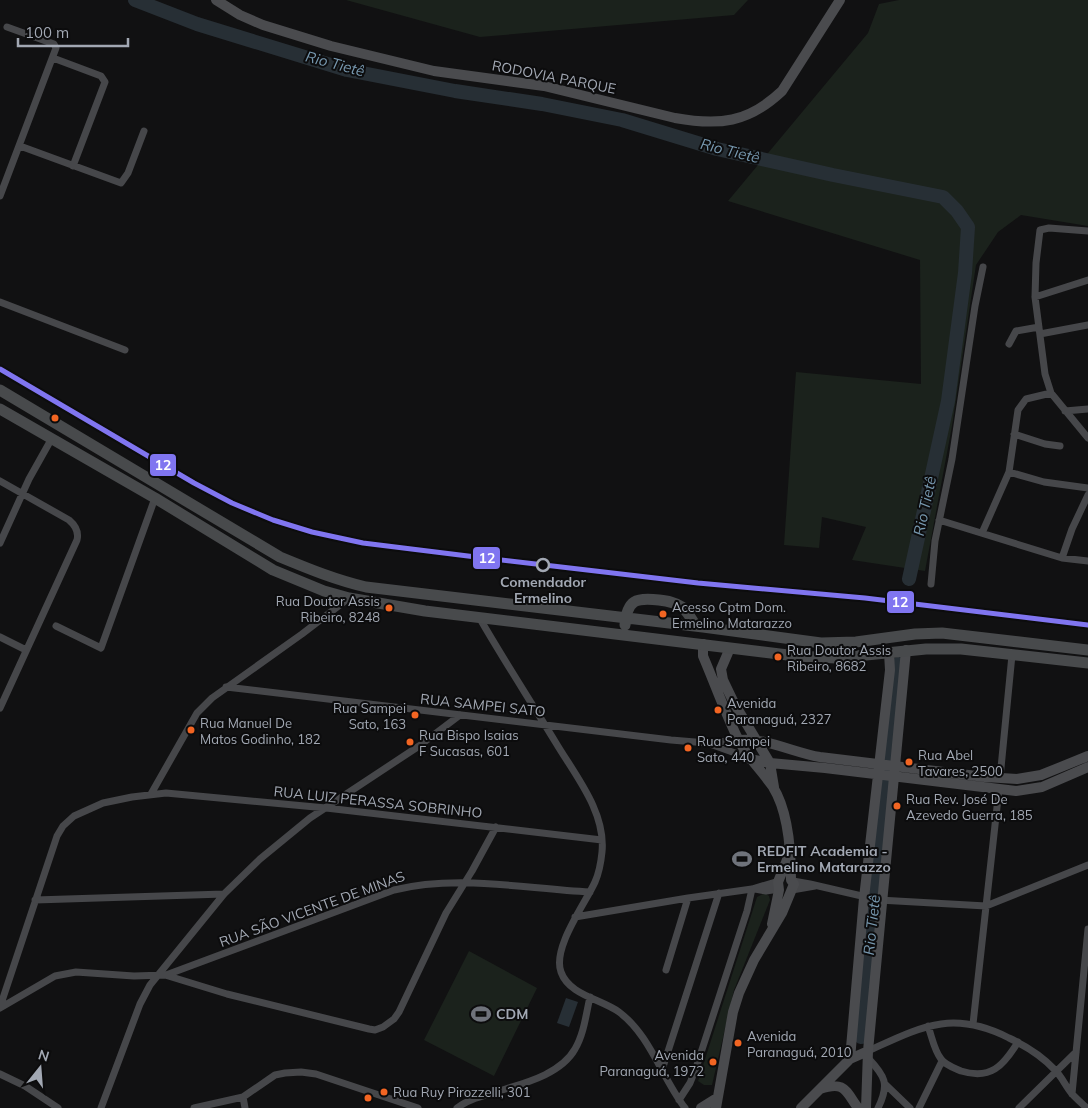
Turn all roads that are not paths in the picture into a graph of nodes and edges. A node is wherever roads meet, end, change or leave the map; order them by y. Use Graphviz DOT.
graph roads {
  1 [pos="216,0"];
  2 [pos="840,0"];
  3 [pos="7,26"];
  4 [pos="53,58"];
  5 [pos="144,131"];
  6 [pos="20,146"];
  7 [pos="73,166"];
  8 [pos="0,196"];
  9 [pos="1088,232"];
  10 [pos="983,267"];
  11 [pos="1088,280"];
  12 [pos="1035,297"];
  13 [pos="0,302"];
  14 [pos="1088,324"];
  15 [pos="1040,331"];
  16 [pos="1009,344"];
  17 [pos="125,350"];
  18 [pos="4,392"];
  19 [pos="1052,393"];
  20 [pos="0,409"];
  21 [pos="1088,409"];
  22 [pos="1065,411"];
  23 [pos="1014,434"];
  24 [pos="52,438"];
  25 [pos="1088,438"];
  26 [pos="1060,446"];
  27 [pos="1009,472"];
  28 [pos="0,481"];
  29 [pos="1088,488"];
  30 [pos="22,494"];
  31 [pos="1088,495"];
  32 [pos="155,498"];
  33 [pos="939,520"];
  34 [pos="982,533"];
  35 [pos="0,543"];
  36 [pos="1062,558"];
  37 [pos="1088,561"];
  38 [pos="931,584"];
  39 [pos="349,598"];
  40 [pos="478,616"];
  41 [pos="626,619"];
  42 [pos="56,626"];
  43 [pos="696,626"];
  44 [pos="729,630"];
  45 [pos="624,634"];
  46 [pos="904,635"];
  47 [pos="0,637"];
  48 [pos="704,644"];
  49 [pos="730,648"];
  50 [pos="26,650"];
  51 [pos="906,650"];
  52 [pos="1088,650"];
  53 [pos="889,653"];
  54 [pos="1012,655"];
  55 [pos="1088,663"];
  56 [pos="226,687"];
  57 [pos="0,708"];
  58 [pos="460,715"];
  59 [pos="545,724"];
  60 [pos="739,740"];
  61 [pos="757,740"];
  62 [pos="708,743"];
  63 [pos="805,754"];
  64 [pos="1088,756"];
  65 [pos="750,759"];
  66 [pos="770,763"];
  67 [pos="805,766"];
  68 [pos="1088,767"];
  69 [pos="886,771"];
  70 [pos="1000,778"];
  71 [pos="774,788"];
  72 [pos="1000,789"];
  73 [pos="151,794"];
  74 [pos="326,808"];
  75 [pos="496,827"];
  76 [pos="602,840"];
  77 [pos="790,851"];
  78 [pos="1088,865"];
  79 [pos="465,882"];
  80 [pos="779,885"];
  81 [pos="792,886"];
  82 [pos="754,889"];
  83 [pos="590,892"];
  84 [pos="224,894"];
  85 [pos="719,894"];
  86 [pos="688,898"];
  87 [pos="865,898"];
  88 [pos="35,900"];
  89 [pos="880,900"];
  90 [pos="986,906"];
  91 [pos="575,918"];
  92 [pos="1088,929"];
  93 [pos="770,931"];
  94 [pos="666,970"];
  95 [pos="166,975"];
  96 [pos="157,976"];
  97 [pos="590,997"];
  98 [pos="0,1007"];
  99 [pos="1088,1009"];
  100 [pos="1080,1011"];
  101 [pos="973,1024"];
  102 [pos="928,1026"];
  103 [pos="1018,1042"];
  104 [pos="1076,1052"];
  105 [pos="868,1054"];
  106 [pos="850,1059"];
  107 [pos="942,1061"];
  108 [pos="662,1070"];
  109 [pos="1057,1072"];
  110 [pos="0,1074"];
  111 [pos="885,1084"];
  112 [pos="820,1090"];
  113 [pos="1072,1094"];
  114 [pos="243,1096"];
  115 [pos="679,1100"];
  116 [pos="717,1103"];
  117 [pos="58,1108"];
  118 [pos="101,1108"];
  119 [pos="194,1108"];
  120 [pos="245,1108"];
  121 [pos="418,1108"];
  122 [pos="456,1108"];
  123 [pos="685,1108"];
  124 [pos="701,1108"];
  125 [pos="801,1108"];
  126 [pos="858,1108"];
  127 [pos="866,1108"];
  128 [pos="878,1108"];
  129 [pos="910,1108"];
  130 [pos="919,1108"];
  131 [pos="1018,1108"];
  132 [pos="1087,1108"];
  1 -- 2 [label="street, RODOVIA PARQUE"];
  3 -- 4 [label="street"];
  4 -- 6 [label="street"];
  4 -- 7 [label="street"];
  5 -- 7 [label="street"];
  6 -- 7 [label="street"];
  6 -- 8 [label="street"];
  9 -- 12 [label="street"];
  10 -- 33 [label="street"];
  11 -- 12 [label="street"];
  12 -- 15 [label="street"];
  13 -- 17 [label="street"];
  14 -- 15 [label="street"];
  15 -- 16 [label="street"];
  15 -- 19 [label="street"];
  18 -- 41 [label="main road"];
  19 -- 22 [label="street"];
  19 -- 23 [label="street"];
  20 -- 24 [label="main road"];
  21 -- 22 [label="street"];
  22 -- 25 [label="street"];
  23 -- 26 [label="street"];
  23 -- 27 [label="street"];
  24 -- 30 [label="street"];
  24 -- 32 [label="main road"];
  27 -- 29 [label="street"];
  27 -- 34 [label="street"];
  28 -- 30 [label="street"];
  30 -- 35 [label="street"];
  30 -- 50 [label="street"];
  31 -- 36 [label="street"];
  32 -- 39 [label="main road"];
  32 -- 42 [label="street"];
  33 -- 34 [label="street"];
  33 -- 38 [label="street"];
  34 -- 36 [label="street"];
  36 -- 37 [label="street"];
  39 -- 40 [label="main road"];
  39 -- 56 [label="street"];
  40 -- 45 [label="main road"];
  40 -- 59 [label="street"];
  41 -- 43 [label="main road"];
  41 -- 43 [label="main road"];
  41 -- 45 [label="main road"];
  43 -- 44 [label="main road"];
  44 -- 46 [label="main road"];
  44 -- 48 [label="main road"];
  45 -- 48 [label="main road"];
  46 -- 51 [label="main road"];
  46 -- 52 [label="main road"];
  47 -- 50 [label="street"];
  48 -- 49 [label="main road"];
  48 -- 60 [label="street"];
  49 -- 53 [label="main road"];
  49 -- 61 [label="street"];
  50 -- 57 [label="street"];
  51 -- 53 [label="main road"];
  51 -- 54 [label="main road"];
  51 -- 69 [label="street"];
  53 -- 69 [label="street"];
  54 -- 55 [label="main road"];
  54 -- 70 [label="street"];
  56 -- 58 [label="street, RUA SAMPEI SATO"];
  56 -- 73 [label="street"];
  58 -- 59 [label="street, RUA SAMPEI SATO"];
  58 -- 74 [label="street"];
  59 -- 62 [label="street, RUA SAMPEI SATO"];
  59 -- 76 [label="street"];
  60 -- 61 [label="street"];
  60 -- 62 [label="street, RUA SAMPEI SATO"];
  60 -- 65 [label="street"];
  61 -- 63 [label="street"];
  61 -- 66 [label="street"];
  62 -- 65 [label="street, RUA SAMPEI SATO"];
  63 -- 67 [label="street"];
  63 -- 69 [label="street"];
  64 -- 70 [label="street"];
  65 -- 66 [label="street"];
  65 -- 71 [label="street"];
  66 -- 67 [label="street"];
  66 -- 71 [label="street"];
  67 -- 69 [label="street"];
  68 -- 72 [label="street"];
  69 -- 70 [label="street"];
  69 -- 72 [label="street"];
  69 -- 87 [label="street"];
  69 -- 89 [label="street"];
  71 -- 77 [label="street"];
  72 -- 90 [label="street"];
  73 -- 74 [label="street, RUA LUIZ PERASSA SOBRINHO"];
  73 -- 88 [label="street, RUA LUIZ PERASSA SOBRINHO"];
  74 -- 75 [label="street, RUA LUIZ PERASSA SOBRINHO"];
  74 -- 84 [label="street"];
  75 -- 76 [label="street, RUA LUIZ PERASSA SOBRINHO"];
  75 -- 79 [label="street"];
  76 -- 83 [label="street"];
  77 -- 80 [label="street"];
  77 -- 81 [label="street"];
  78 -- 90 [label="street"];
  79 -- 83 [label="street, RUA SÃO VICENTE DE MINAS"];
  79 -- 95 [label="street, RUA SÃO VICENTE DE MINAS"];
  79 -- 95 [label="street"];
  80 -- 81 [label="street"];
  80 -- 82 [label="street"];
  80 -- 93 [label="street"];
  81 -- 87 [label="street"];
  81 -- 93 [label="street"];
  82 -- 85 [label="street"];
  82 -- 115 [label="street"];
  83 -- 91 [label="street"];
  84 -- 88 [label="street"];
  84 -- 96 [label="street"];
  85 -- 86 [label="street"];
  85 -- 108 [label="street"];
  86 -- 91 [label="street"];
  86 -- 94 [label="street"];
  87 -- 89 [label="street"];
  87 -- 106 [label="street"];
  88 -- 98 [label="street, RUA LUIZ PERASSA SOBRINHO"];
  89 -- 90 [label="street"];
  89 -- 105 [label="street"];
  90 -- 101 [label="street"];
  91 -- 97 [label="street"];
  92 -- 100 [label="street"];
  93 -- 116 [label="street"];
  95 -- 96 [label="street"];
  96 -- 98 [label="street"];
  96 -- 118 [label="street"];
  97 -- 108 [label="street"];
  97 -- 122 [label="street"];
  99 -- 100 [label="street"];
  100 -- 104 [label="street"];
  101 -- 102 [label="street"];
  101 -- 103 [label="street"];
  102 -- 105 [label="street"];
  102 -- 107 [label="street"];
  103 -- 107 [label="street"];
  103 -- 109 [label="street"];
  104 -- 109 [label="street"];
  104 -- 113 [label="street"];
  105 -- 106 [label="street"];
  105 -- 111 [label="street"];
  105 -- 127 [label="street"];
  106 -- 112 [label="street"];
  107 -- 130 [label="street"];
  108 -- 115 [label="street"];
  109 -- 113 [label="street"];
  109 -- 131 [label="street"];
  110 -- 117 [label="street"];
  111 -- 128 [label="street"];
  111 -- 129 [label="street"];
  112 -- 125 [label="street"];
  112 -- 126 [label="street"];
  113 -- 132 [label="street"];
  114 -- 119 [label="street"];
  114 -- 120 [label="street"];
  114 -- 121 [label="street"];
  115 -- 123 [label="street"];
  116 -- 124 [label="street"];
}
